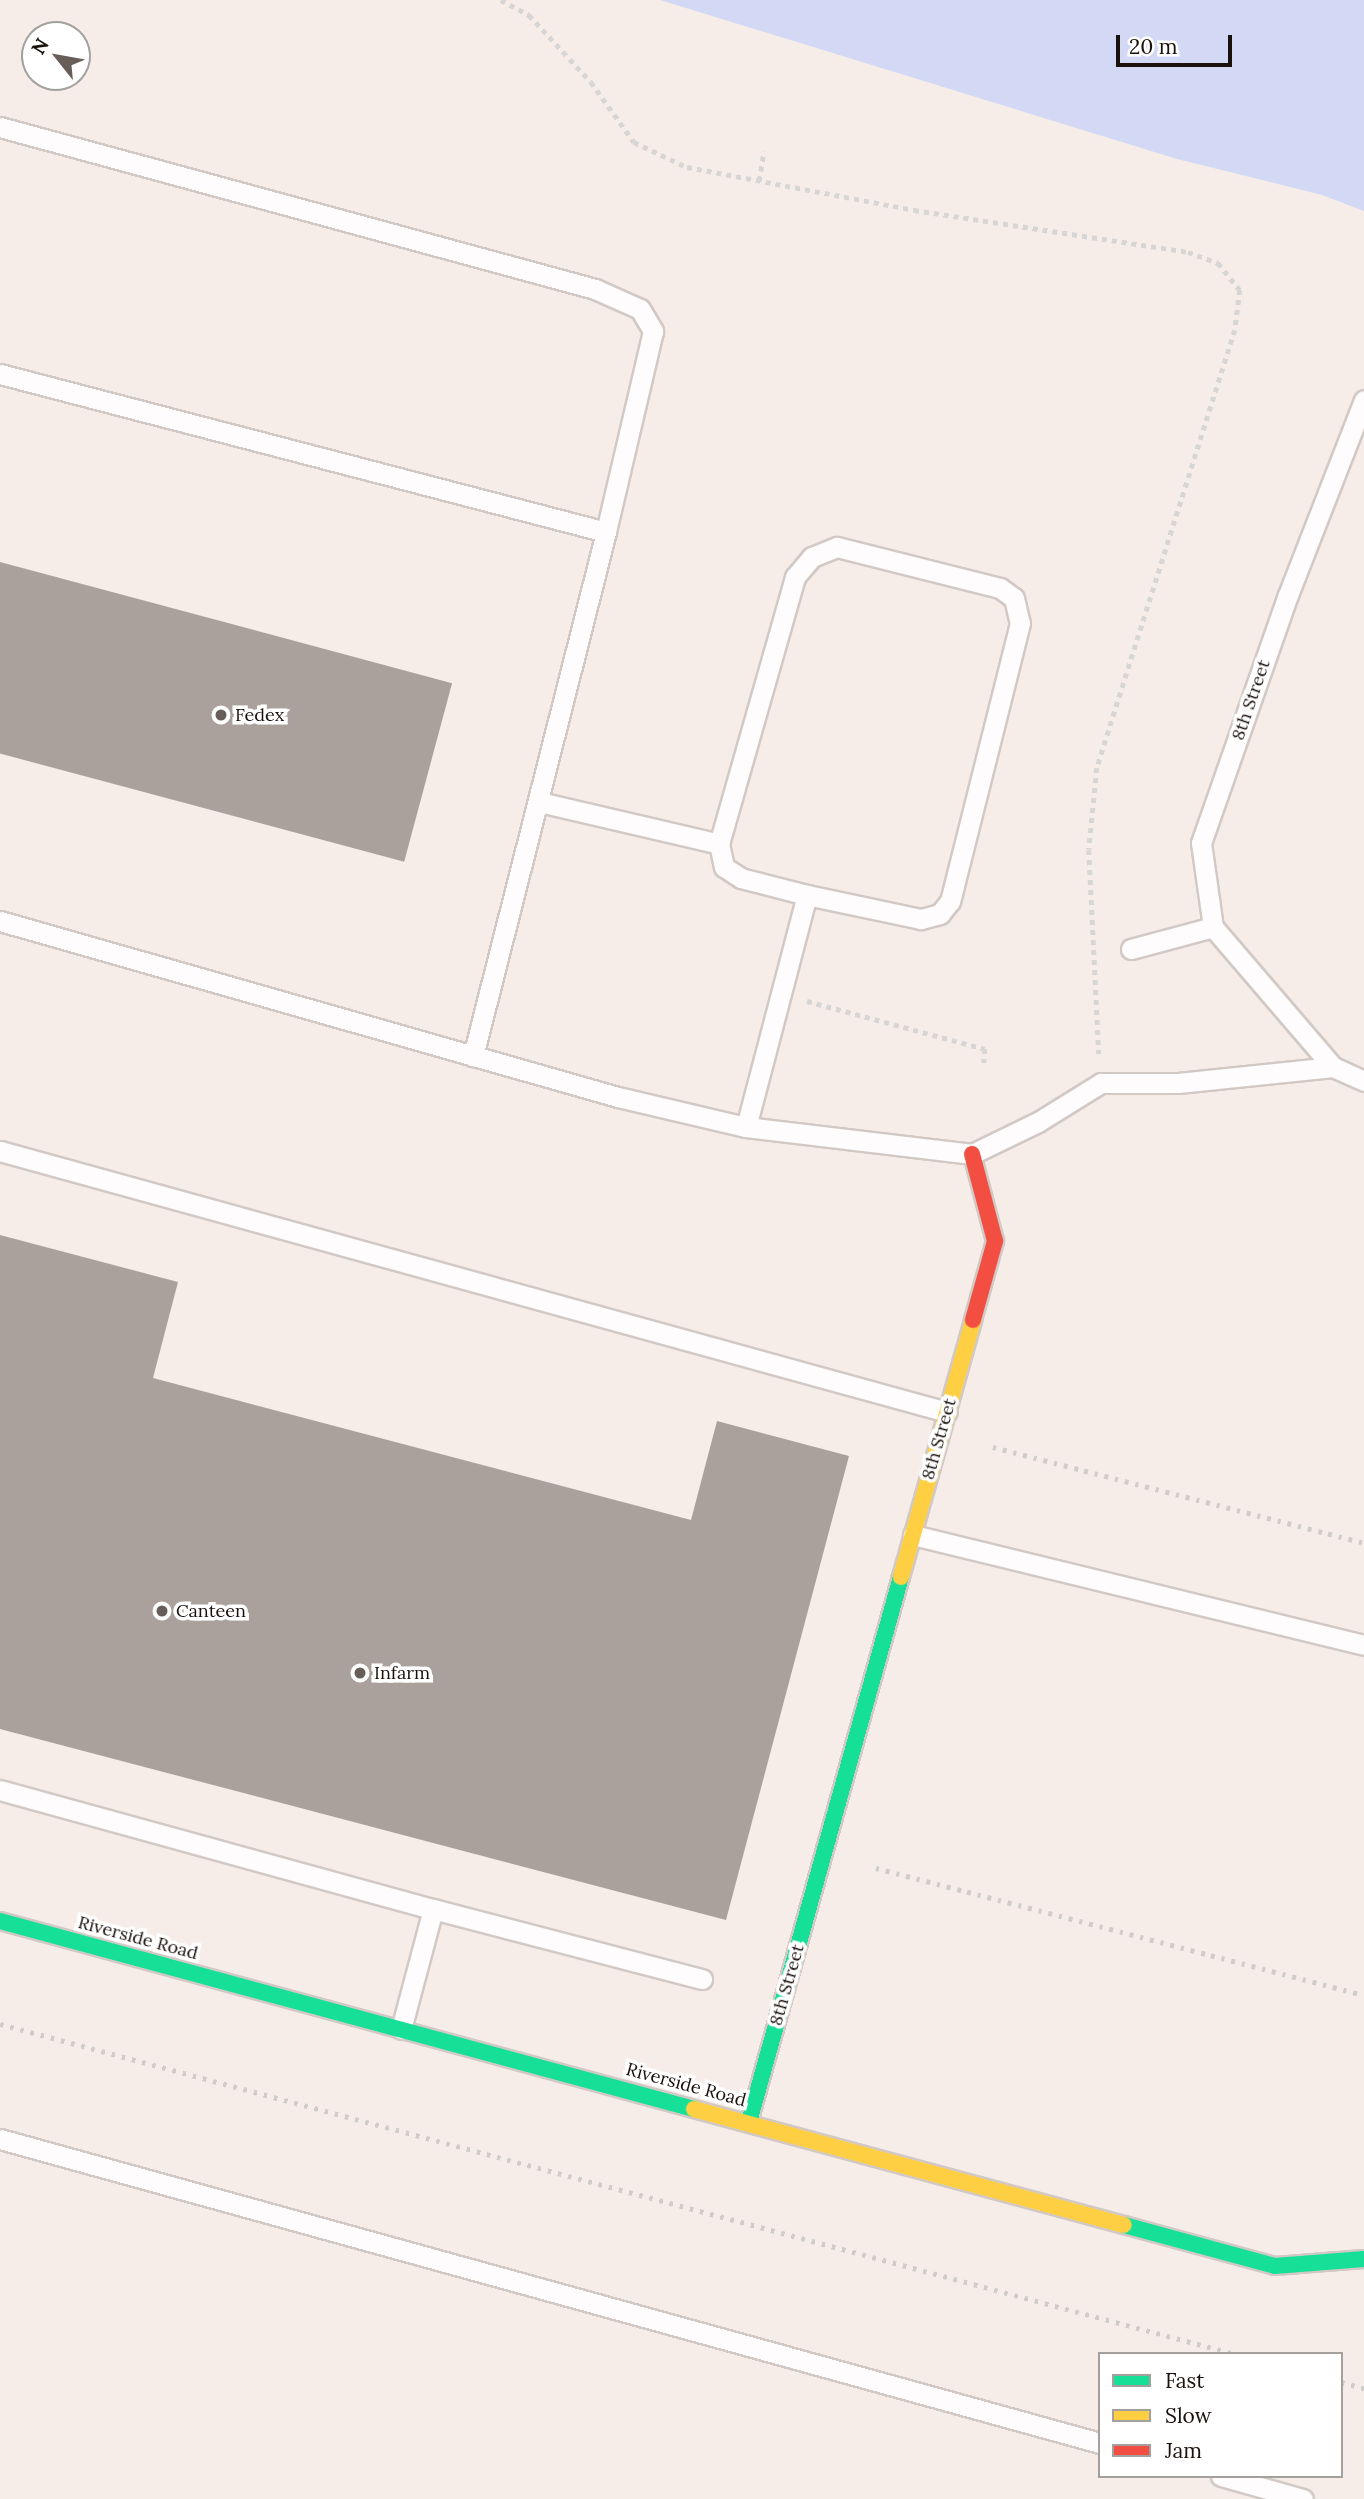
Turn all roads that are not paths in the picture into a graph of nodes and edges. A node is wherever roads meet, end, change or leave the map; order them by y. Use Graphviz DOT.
graph roads {
  1 [pos="0,127"];
  2 [pos="0,374"];
  3 [pos="1364,400"];
  4 [pos="606,532"];
  5 [pos="538,802"];
  6 [pos="719,844"];
  7 [pos="807,895"];
  8 [pos="0,921"];
  9 [pos="1213,927"];
  10 [pos="1131,949"];
  11 [pos="474,1056"];
  12 [pos="1333,1067"];
  13 [pos="1364,1081"];
  14 [pos="746,1127"];
  15 [pos="0,1151"];
  16 [pos="972,1154"];
  17 [pos="947,1412"];
  18 [pos="913,1535"];
  19 [pos="1364,1645"];
  20 [pos="0,1790"];
  21 [pos="433,1909"];
  22 [pos="0,1921"];
  23 [pos="702,1979"];
  24 [pos="401,2029"];
  25 [pos="749,2122"];
  26 [pos="0,2138"];
  27 [pos="1364,2259"];
  28 [pos="1098,2442"];
  29 [pos="1228,2478"];
  30 [pos="1303,2499"];
  1 -- 4 [label="lane"];
  2 -- 4 [label="lane"];
  3 -- 9 [label="lane, 8th Street"];
  4 -- 5 [label="lane"];
  5 -- 6 [label="lane"];
  5 -- 11 [label="lane"];
  6 -- 7 [label="lane"];
  6 -- 7 [label="lane"];
  7 -- 14 [label="lane"];
  8 -- 11 [label="lane"];
  9 -- 10 [label="lane"];
  9 -- 12 [label="lane"];
  11 -- 14 [label="lane"];
  12 -- 13 [label="lane"];
  12 -- 16 [label="lane"];
  14 -- 16 [label="lane"];
  15 -- 17 [label="lane"];
  16 -- 17 [label="street, 8th Street"];
  17 -- 18 [label="street, 8th Street"];
  18 -- 19 [label="lane"];
  18 -- 25 [label="street, 8th Street"];
  20 -- 21 [label="lane"];
  21 -- 23 [label="lane"];
  21 -- 24 [label="lane"];
  22 -- 24 [label="street, Riverside Road"];
  24 -- 25 [label="street, Riverside Road"];
  25 -- 27 [label="street, Riverside Road"];
  26 -- 28 [label="lane"];
  29 -- 30 [label="lane"];
}
